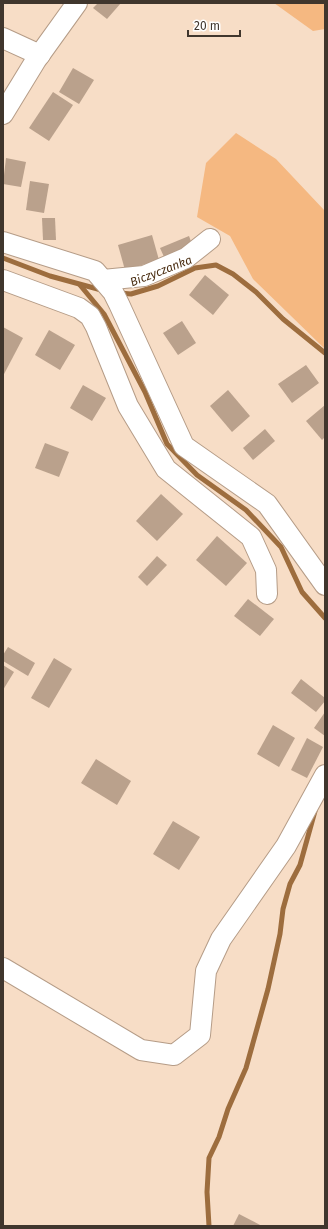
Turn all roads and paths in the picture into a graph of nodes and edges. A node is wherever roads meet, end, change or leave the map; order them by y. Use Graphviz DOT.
graph roads {
  1 [pos="77,3"];
  2 [pos="3,38"];
  3 [pos="40,55"];
  4 [pos="3,114"];
  5 [pos="210,239"];
  6 [pos="3,242"];
  7 [pos="3,280"];
  8 [pos="112,292"];
  9 [pos="184,446"];
  10 [pos="166,469"];
  11 [pos="325,585"];
  12 [pos="267,594"];
  13 [pos="325,774"];
  14 [pos="3,968"];
  1 -- 3 [label="street"];
  2 -- 3 [label="street"];
  3 -- 4 [label="street"];
  5 -- 8 [label="street"];
  6 -- 8 [label="street"];
  7 -- 10 [label="street"];
  8 -- 9 [label="street"];
  9 -- 10 [label="street"];
  9 -- 11 [label="street"];
  10 -- 12 [label="street"];
  13 -- 14 [label="street"];
}
